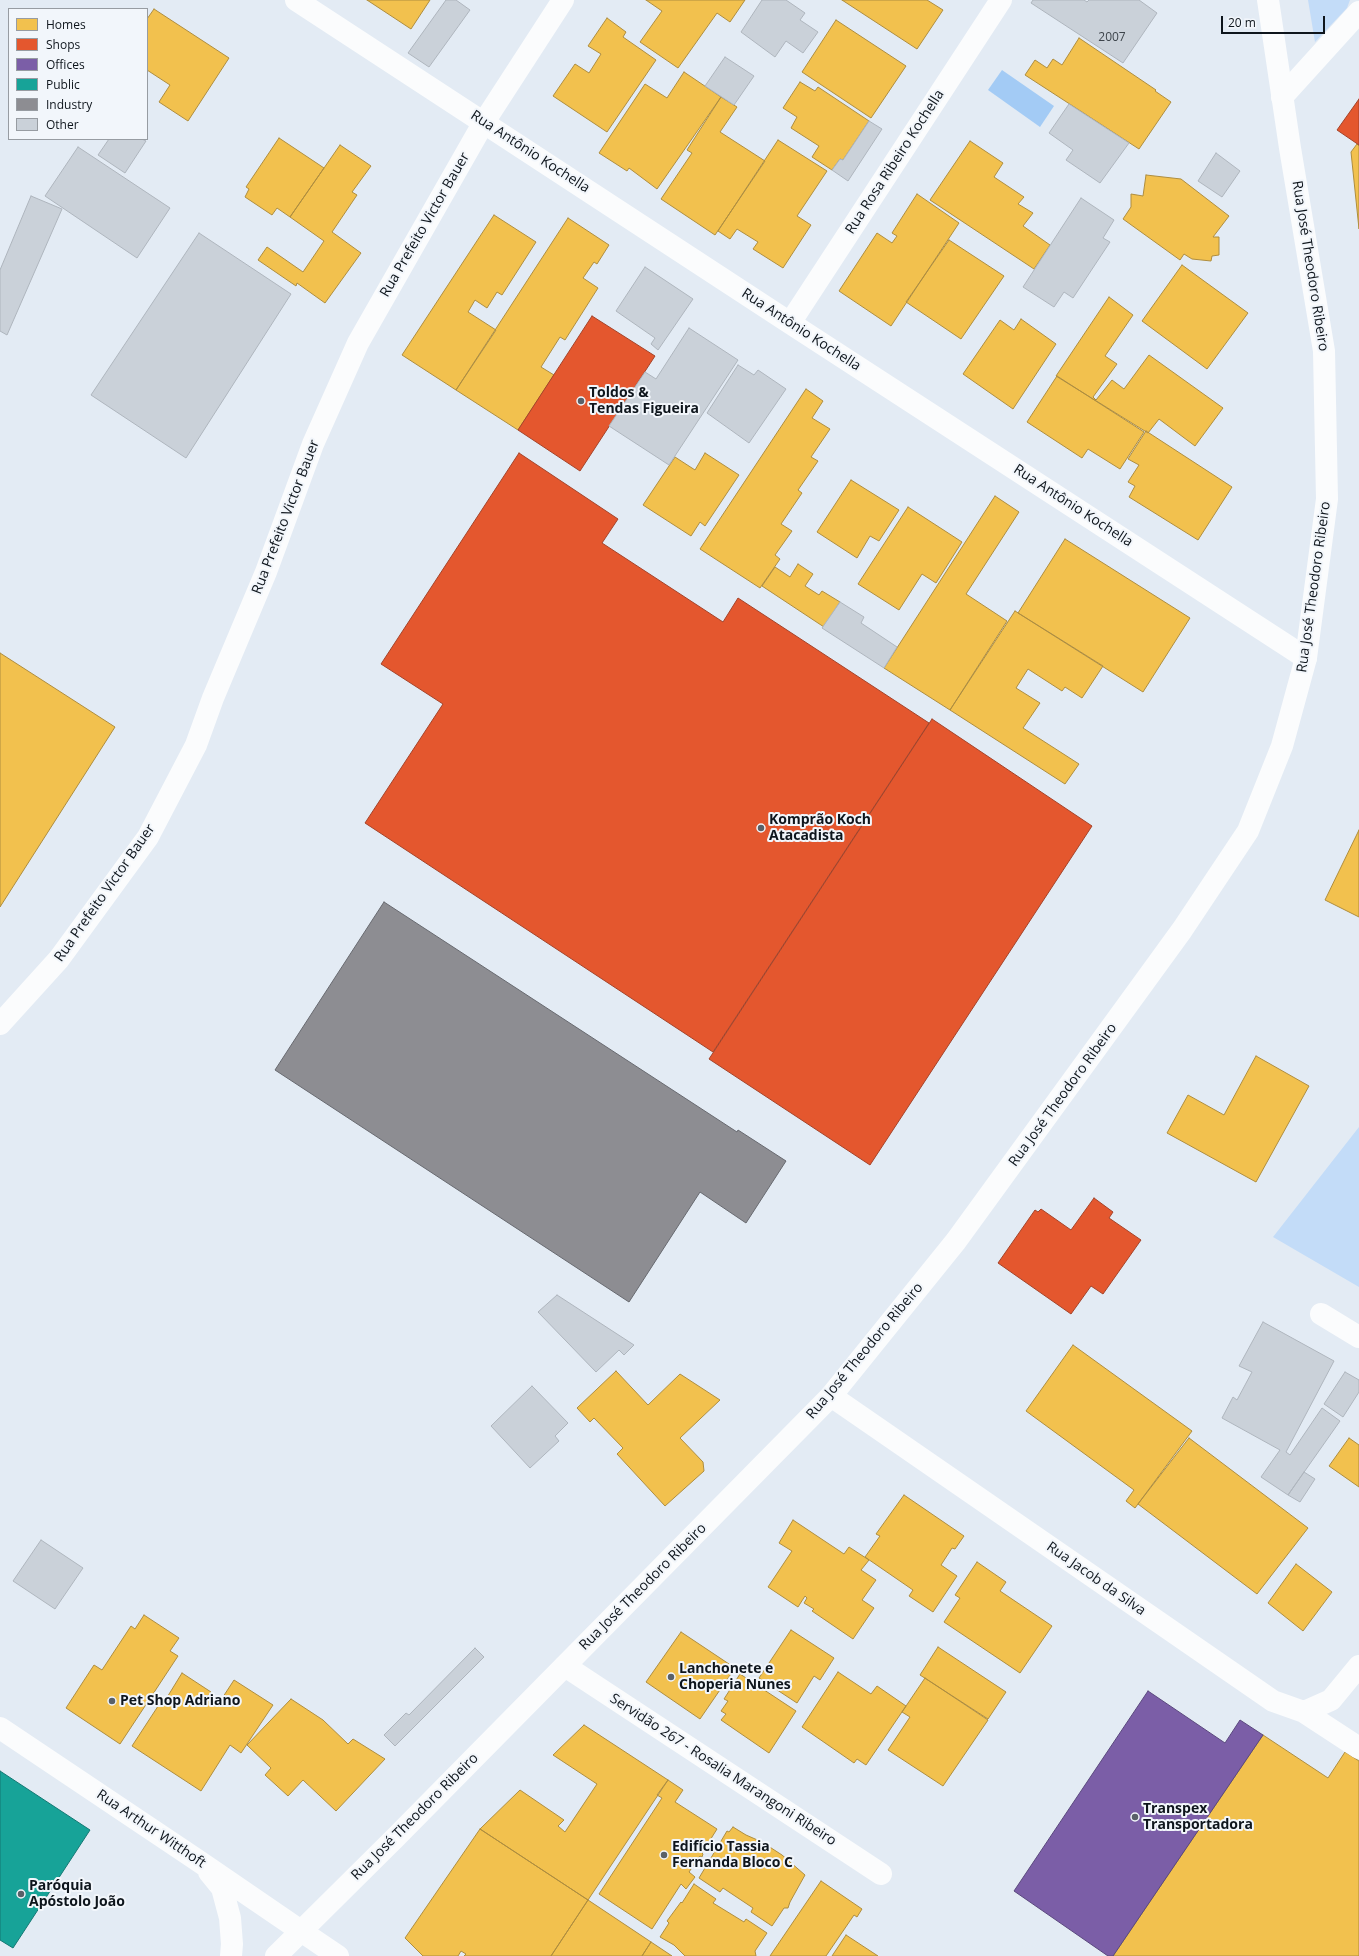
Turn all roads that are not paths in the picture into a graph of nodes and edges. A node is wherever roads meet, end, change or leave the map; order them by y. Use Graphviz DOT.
graph roads {
  1 [pos="296,0"];
  2 [pos="563,0"];
  3 [pos="1001,0"];
  4 [pos="1268,0"];
  5 [pos="1359,12"];
  6 [pos="1282,97"];
  7 [pos="484,122"];
  8 [pos="790,323"];
  9 [pos="1306,658"];
  10 [pos="0,1024"];
  11 [pos="1321,1314"];
  12 [pos="1359,1337"];
  13 [pos="831,1396"];
  14 [pos="565,1666"];
  15 [pos="1359,1666"];
  16 [pos="1304,1712"];
  17 [pos="0,1728"];
  18 [pos="1359,1748"];
  19 [pos="200,1862"];
  20 [pos="881,1874"];
  21 [pos="301,1932"];
  22 [pos="231,1956"];
  23 [pos="276,1956"];
  24 [pos="338,1956"];
  1 -- 7 [label="main road, Rua Antônio Kochella"];
  2 -- 7 [label="main road, Rua Prefeito Victor Bauer"];
  3 -- 8 [label="main road, Rua Rosa Ribeiro Kochella"];
  4 -- 6 [label="main road, Rua José Theodoro Ribeiro"];
  5 -- 6 [label="main road"];
  6 -- 9 [label="main road, Rua José Theodoro Ribeiro"];
  7 -- 8 [label="main road, Rua Antônio Kochella"];
  7 -- 10 [label="main road, Rua Prefeito Victor Bauer"];
  8 -- 9 [label="main road, Rua Antônio Kochella"];
  9 -- 13 [label="main road, Rua José Theodoro Ribeiro"];
  11 -- 12 [label="main road"];
  13 -- 14 [label="main road, Rua José Theodoro Ribeiro"];
  13 -- 16 [label="main road, Rua Jacob da Silva"];
  14 -- 20 [label="main road, Servidão 267 - Rosalia Marangoni Ribeiro"];
  14 -- 21 [label="main road, Rua José Theodoro Ribeiro"];
  15 -- 16 [label="main road"];
  16 -- 18 [label="main road, Rua Jacob da Silva"];
  17 -- 19 [label="main road, Rua Arthur Witthoft"];
  19 -- 21 [label="main road, Rua Arthur Witthoft"];
  19 -- 22 [label="main road"];
  21 -- 23 [label="main road, Rua José Theodoro Ribeiro"];
  21 -- 24 [label="main road, Rua Arthur Witthoft"];
}
